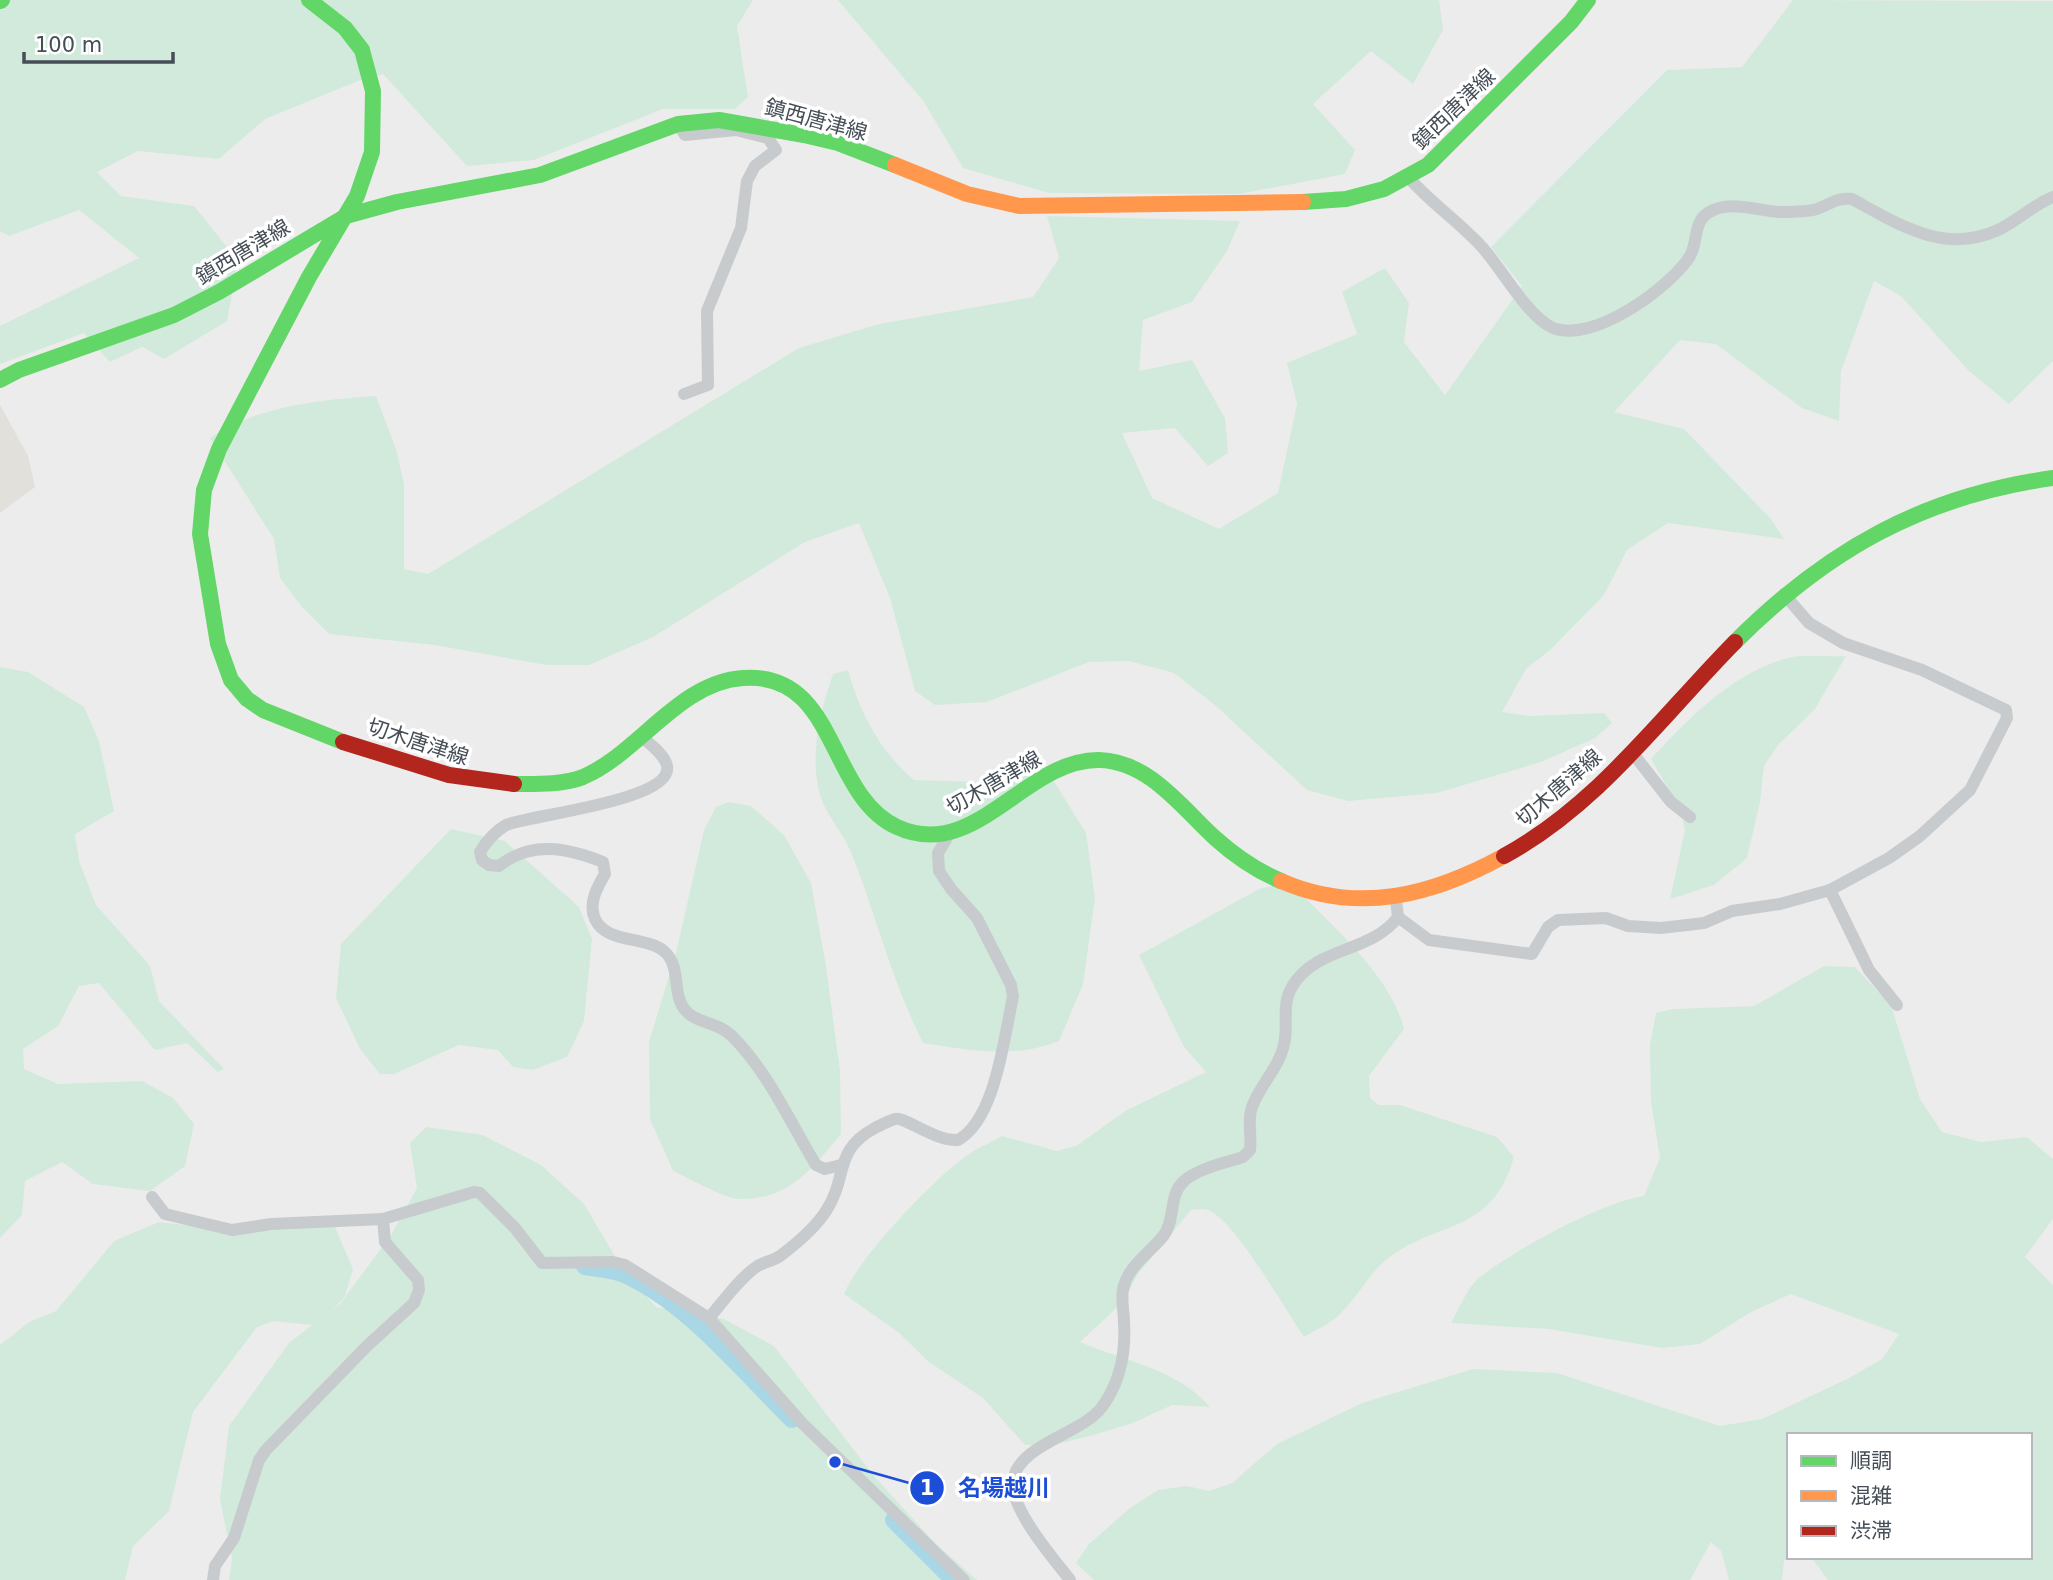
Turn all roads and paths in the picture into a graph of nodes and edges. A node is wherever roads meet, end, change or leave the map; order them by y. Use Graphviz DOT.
graph roads {
  1 [pos="309,0"];
  2 [pos="1588,0"];
  3 [pos="678,124"];
  4 [pos="1409,178"];
  5 [pos="2053,197"];
  6 [pos="346,216"];
  7 [pos="0,380"];
  8 [pos="684,394"];
  9 [pos="2053,478"];
  10 [pos="1784,594"];
  11 [pos="643,738"];
  12 [pos="1631,751"];
  13 [pos="1690,817"];
  14 [pos="950,833"];
  15 [pos="1830,890"];
  16 [pos="1396,900"];
  17 [pos="1398,917"];
  18 [pos="1896,1005"];
  19 [pos="841,1165"];
  20 [pos="152,1197"];
  21 [pos="383,1219"];
  22 [pos="709,1318"];
  23 [pos="213,1580"];
  24 [pos="964,1580"];
  25 [pos="1070,1580"];
  1 -- 6 [label="main road, 切木唐津線"];
  2 -- 4 [label="main road, 鎮西唐津線"];
  3 -- 4 [label="main road, 鎮西唐津線"];
  3 -- 6 [label="main road, 鎮西唐津線"];
  3 -- 8 [label="street"];
  4 -- 5 [label="street"];
  6 -- 7 [label="main road, 鎮西唐津線"];
  6 -- 11 [label="main road, 切木唐津線"];
  9 -- 10 [label="main road, 切木唐津線"];
  10 -- 12 [label="main road, 切木唐津線"];
  10 -- 15 [label="street"];
  11 -- 14 [label="main road, 切木唐津線"];
  11 -- 19 [label="street"];
  12 -- 13 [label="street"];
  12 -- 16 [label="main road, 切木唐津線"];
  14 -- 16 [label="main road, 切木唐津線"];
  14 -- 19 [label="street"];
  15 -- 17 [label="street"];
  15 -- 18 [label="street"];
  16 -- 17 [label="street"];
  17 -- 25 [label="street"];
  19 -- 22 [label="street"];
  20 -- 21 [label="street"];
  21 -- 22 [label="street"];
  21 -- 23 [label="street"];
  22 -- 24 [label="street"];
}
